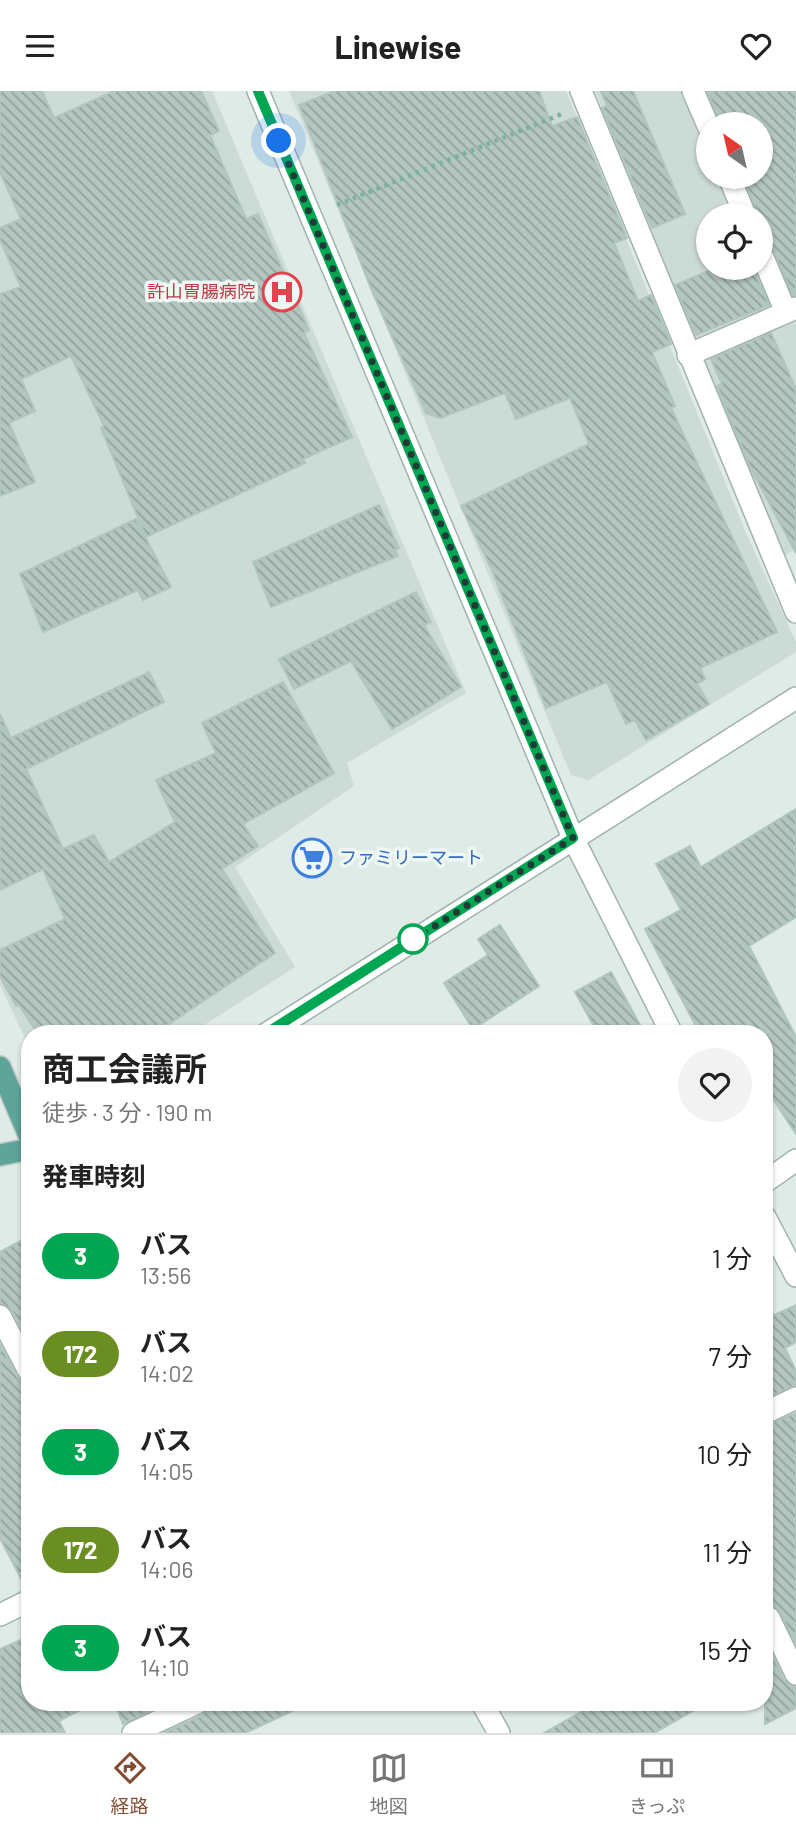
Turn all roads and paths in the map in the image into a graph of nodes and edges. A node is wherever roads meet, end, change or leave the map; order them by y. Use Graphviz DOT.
graph roads {
  1 [pos="258,91"];
  2 [pos="693,91"];
  3 [pos="584,98"];
  4 [pos="702,112"];
  5 [pos="326,209"];
  6 [pos="773,276"];
  7 [pos="791,310"];
  8 [pos="688,355"];
  9 [pos="796,613"];
  10 [pos="796,698"];
  11 [pos="573,838"];
  12 [pos="279,1025"];
  13 [pos="667,1025"];
  14 [pos="0,1067"];
  15 [pos="21,1117"];
  16 [pos="21,1151"];
  17 [pos="0,1155"];
  18 [pos="796,1160"];
  19 [pos="773,1176"];
  20 [pos="773,1232"];
  21 [pos="796,1276"];
  22 [pos="0,1315"];
  23 [pos="21,1356"];
  24 [pos="796,1398"];
  25 [pos="773,1409"];
  26 [pos="21,1604"];
  27 [pos="0,1615"];
  28 [pos="773,1626"];
  29 [pos="796,1674"];
  30 [pos="180,1711"];
  31 [pos="487,1711"];
  32 [pos="133,1733"];
  33 [pos="499,1733"];
  1 -- 11 [label="street"];
  2 -- 4 [label="street"];
  3 -- 5 [label="path"];
  3 -- 8 [label="street"];
  6 -- 7 [label="street"];
  7 -- 8 [label="street"];
  8 -- 9 [label="street"];
  10 -- 11 [label="street"];
  11 -- 12 [label="street"];
  11 -- 13 [label="street"];
  14 -- 15 [label="main road"];
  16 -- 17 [label="main road"];
  18 -- 19 [label="street"];
  20 -- 21 [label="street"];
  22 -- 23 [label="street"];
  24 -- 25 [label="street"];
  26 -- 27 [label="street"];
  28 -- 29 [label="street"];
  30 -- 32 [label="street"];
  31 -- 33 [label="street"];
}
